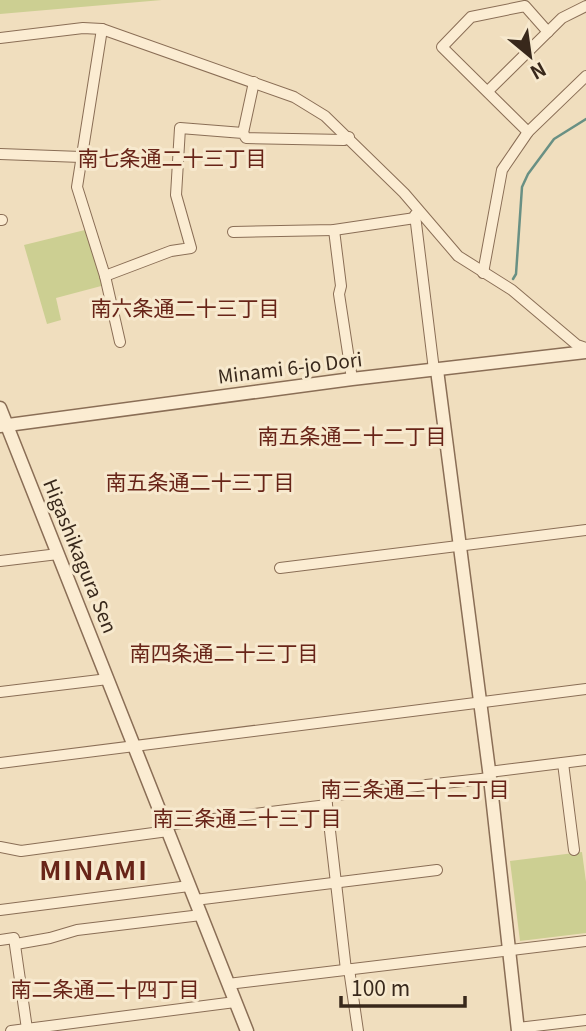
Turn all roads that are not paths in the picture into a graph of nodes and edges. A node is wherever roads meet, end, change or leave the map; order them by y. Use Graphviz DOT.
graph roads {
  1 [pos="586,6"];
  2 [pos="102,29"];
  3 [pos="548,32"];
  4 [pos="0,38"];
  5 [pos="586,76"];
  6 [pos="254,82"];
  7 [pos="488,92"];
  8 [pos="528,131"];
  9 [pos="243,132"];
  10 [pos="349,137"];
  11 [pos="0,154"];
  12 [pos="81,158"];
  13 [pos="416,213"];
  14 [pos="334,230"];
  15 [pos="233,232"];
  16 [pos="483,273"];
  17 [pos="105,276"];
  18 [pos="120,342"];
  19 [pos="586,350"];
  20 [pos="436,370"];
  21 [pos="352,379"];
  22 [pos="0,408"];
  23 [pos="3,425"];
  24 [pos="586,530"];
  25 [pos="458,544"];
  26 [pos="58,554"];
  27 [pos="0,561"];
  28 [pos="280,568"];
  29 [pos="108,679"];
  30 [pos="586,689"];
  31 [pos="0,692"];
  32 [pos="479,702"];
  33 [pos="134,746"];
  34 [pos="586,760"];
  35 [pos="0,763"];
  36 [pos="563,763"];
  37 [pos="489,775"];
  38 [pos="327,805"];
  39 [pos="167,828"];
  40 [pos="0,847"];
  41 [pos="574,850"];
  42 [pos="437,870"];
  43 [pos="336,883"];
  44 [pos="189,886"];
  45 [pos="195,900"];
  46 [pos="0,910"];
  47 [pos="201,915"];
  48 [pos="0,940"];
  49 [pos="586,941"];
  50 [pos="16,944"];
  51 [pos="510,949"];
  52 [pos="348,969"];
  53 [pos="228,984"];
  54 [pos="235,1002"];
  55 [pos="586,1020"];
  56 [pos="27,1029"];
  57 [pos="518,1030"];
  58 [pos="11,1031"];
  59 [pos="247,1031"];
  60 [pos="358,1031"];
  1 -- 3 [label="street"];
  2 -- 4 [label="street"];
  2 -- 6 [label="street"];
  2 -- 12 [label="street"];
  3 -- 7 [label="street"];
  3 -- 7 [label="street"];
  5 -- 8 [label="street"];
  6 -- 9 [label="street"];
  6 -- 10 [label="street"];
  7 -- 8 [label="street"];
  8 -- 16 [label="street"];
  9 -- 10 [label="street"];
  9 -- 17 [label="street"];
  10 -- 13 [label="street"];
  11 -- 12 [label="street"];
  12 -- 17 [label="street"];
  13 -- 14 [label="street"];
  13 -- 16 [label="street"];
  13 -- 20 [label="street"];
  14 -- 15 [label="street"];
  14 -- 21 [label="street"];
  16 -- 19 [label="street"];
  17 -- 18 [label="street"];
  19 -- 20 [label="street, Minami 6-jo Dori"];
  20 -- 21 [label="street, Minami 6-jo Dori"];
  20 -- 25 [label="street"];
  21 -- 23 [label="street, Minami 6-jo Dori"];
  22 -- 23 [label="street, Higashikagura Sen"];
  23 -- 26 [label="street, Higashikagura Sen"];
  24 -- 25 [label="street"];
  25 -- 28 [label="street"];
  25 -- 32 [label="street"];
  26 -- 27 [label="street"];
  26 -- 29 [label="street, Higashikagura Sen"];
  29 -- 31 [label="street"];
  29 -- 33 [label="street, Higashikagura Sen"];
  30 -- 32 [label="street"];
  32 -- 33 [label="street"];
  32 -- 37 [label="street"];
  33 -- 35 [label="street"];
  33 -- 39 [label="street, Higashikagura Sen"];
  34 -- 36 [label="street"];
  36 -- 37 [label="street"];
  36 -- 41 [label="street"];
  37 -- 38 [label="street"];
  37 -- 51 [label="street"];
  38 -- 39 [label="street"];
  38 -- 43 [label="street"];
  39 -- 40 [label="street"];
  39 -- 44 [label="street, Higashikagura Sen"];
  42 -- 43 [label="street"];
  43 -- 45 [label="street"];
  43 -- 52 [label="street"];
  44 -- 45 [label="street, Higashikagura Sen"];
  44 -- 46 [label="street"];
  45 -- 47 [label="street, Higashikagura Sen"];
  47 -- 50 [label="street"];
  47 -- 53 [label="street, Higashikagura Sen"];
  48 -- 50 [label="street"];
  49 -- 51 [label="street"];
  50 -- 56 [label="street"];
  51 -- 52 [label="street"];
  51 -- 57 [label="street"];
  52 -- 53 [label="street"];
  52 -- 60 [label="street"];
  53 -- 54 [label="street, Higashikagura Sen"];
  54 -- 56 [label="street"];
  54 -- 59 [label="street, Higashikagura Sen"];
  55 -- 57 [label="street"];
  56 -- 58 [label="street"];
}
